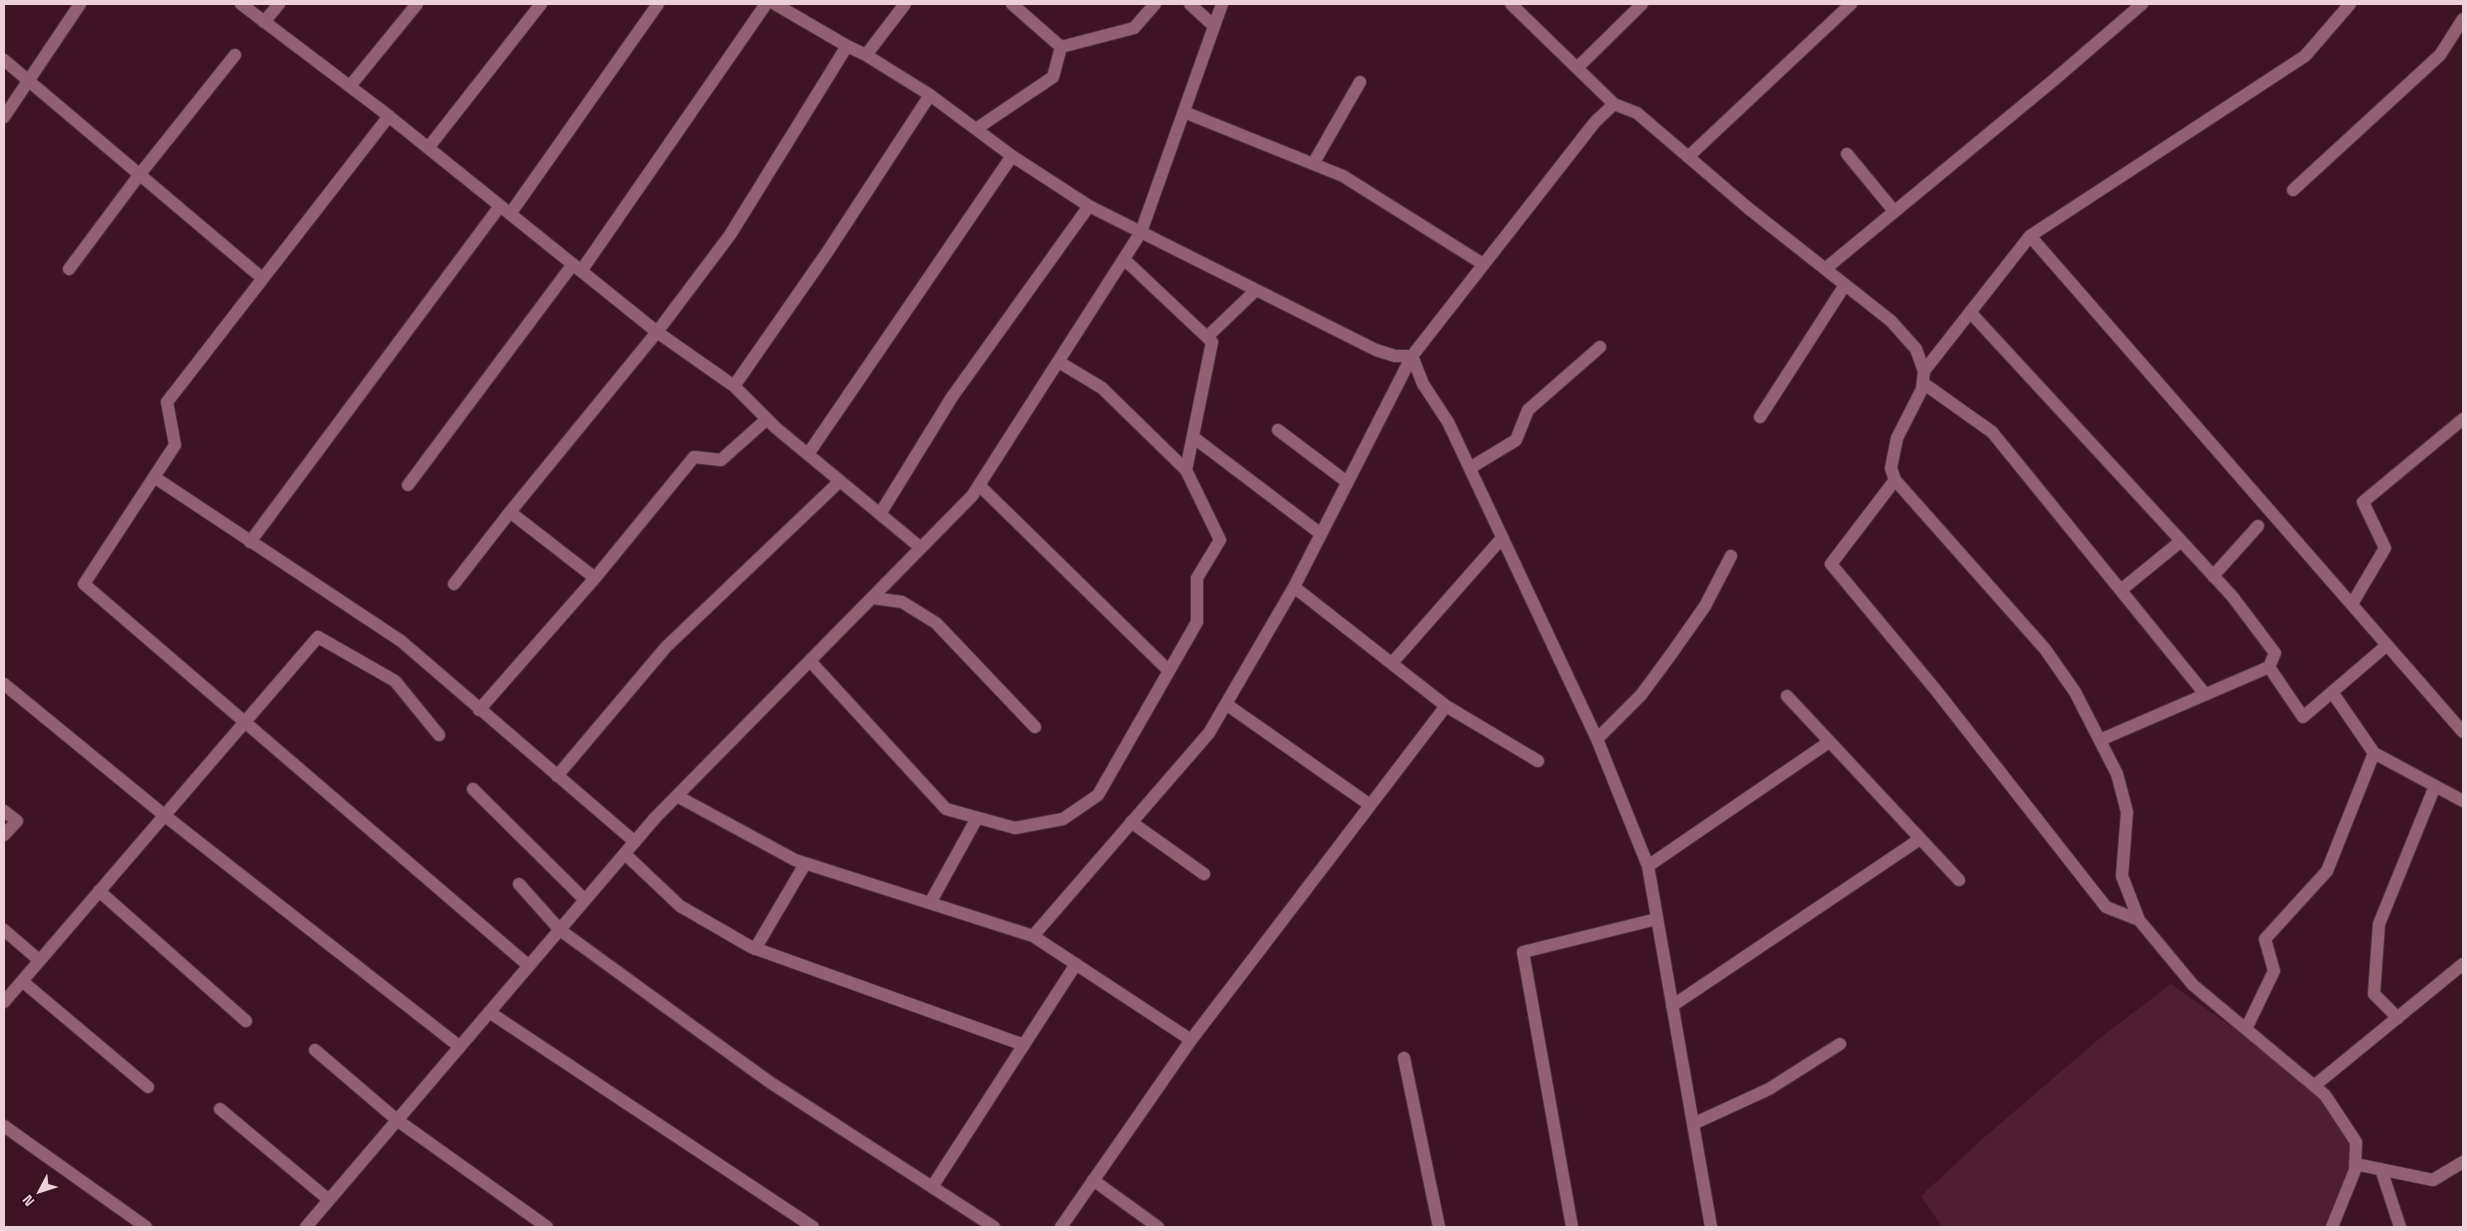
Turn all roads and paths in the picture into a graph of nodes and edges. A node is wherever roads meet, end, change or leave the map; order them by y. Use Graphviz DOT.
graph roads {
  1 [pos="80,4"];
  2 [pos="241,4"];
  3 [pos="279,4"];
  4 [pos="416,4"];
  5 [pos="541,4"];
  6 [pos="658,4"];
  7 [pos="766,4"];
  8 [pos="775,4"];
  9 [pos="905,4"];
  10 [pos="1012,4"];
  11 [pos="1155,4"];
  12 [pos="1190,4"];
  13 [pos="1222,4"];
  14 [pos="1511,4"];
  15 [pos="1642,4"];
  16 [pos="1851,4"];
  17 [pos="2142,4"];
  18 [pos="2350,4"];
  19 [pos="2463,19"];
  20 [pos="264,22"];
  21 [pos="1214,26"];
  22 [pos="847,46"];
  23 [pos="1061,47"];
  24 [pos="235,55"];
  25 [pos="866,55"];
  26 [pos="4,60"];
  27 [pos="1577,68"];
  28 [pos="28,80"];
  29 [pos="1360,82"];
  30 [pos="350,86"];
  31 [pos="930,95"];
  32 [pos="1614,104"];
  33 [pos="1184,112"];
  34 [pos="388,116"];
  35 [pos="4,117"];
  36 [pos="976,129"];
  37 [pos="428,148"];
  38 [pos="1846,154"];
  39 [pos="1012,156"];
  40 [pos="1688,157"];
  41 [pos="1313,164"];
  42 [pos="140,174"];
  43 [pos="2294,190"];
  44 [pos="1089,206"];
  45 [pos="505,210"];
  46 [pos="1894,212"];
  47 [pos="1141,232"];
  48 [pos="2030,236"];
  49 [pos="1125,260"];
  50 [pos="1483,264"];
  51 [pos="577,268"];
  52 [pos="69,269"];
  53 [pos="1825,269"];
  54 [pos="262,278"];
  55 [pos="1844,285"];
  56 [pos="1256,290"];
  57 [pos="1970,312"];
  58 [pos="657,332"];
  59 [pos="1207,337"];
  60 [pos="1600,346"];
  61 [pos="1412,356"];
  62 [pos="1059,362"];
  63 [pos="1924,377"];
  64 [pos="734,386"];
  65 [pos="1760,417"];
  66 [pos="768,419"];
  67 [pos="2463,419"];
  68 [pos="1278,430"];
  69 [pos="1193,437"];
  70 [pos="808,454"];
  71 [pos="1470,468"];
  72 [pos="1186,470"];
  73 [pos="154,477"];
  74 [pos="1895,480"];
  75 [pos="840,481"];
  76 [pos="1347,482"];
  77 [pos="408,485"];
  78 [pos="979,485"];
  79 [pos="510,512"];
  80 [pos="880,514"];
  81 [pos="2258,526"];
  82 [pos="1321,534"];
  83 [pos="1502,538"];
  84 [pos="2181,541"];
  85 [pos="250,542"];
  86 [pos="921,548"];
  87 [pos="1731,556"];
  88 [pos="2214,576"];
  89 [pos="595,578"];
  90 [pos="454,584"];
  91 [pos="1294,587"];
  92 [pos="2121,590"];
  93 [pos="872,598"];
  94 [pos="2352,604"];
  95 [pos="2388,645"];
  96 [pos="810,661"];
  97 [pos="1392,663"];
  98 [pos="2269,667"];
  99 [pos="1169,671"];
  100 [pos="4,684"];
  101 [pos="2332,692"];
  102 [pos="2205,694"];
  103 [pos="1787,696"];
  104 [pos="1226,704"];
  105 [pos="1446,706"];
  106 [pos="479,710"];
  107 [pos="245,722"];
  108 [pos="1035,726"];
  109 [pos="2463,732"];
  110 [pos="439,735"];
  111 [pos="1597,739"];
  112 [pos="2100,740"];
  113 [pos="1830,742"];
  114 [pos="2374,753"];
  115 [pos="1538,761"];
  116 [pos="557,776"];
  117 [pos="2435,786"];
  118 [pos="474,790"];
  119 [pos="677,796"];
  120 [pos="2463,801"];
  121 [pos="1370,805"];
  122 [pos="4,811"];
  123 [pos="164,815"];
  124 [pos="977,818"];
  125 [pos="1131,822"];
  126 [pos="4,835"];
  127 [pos="1920,839"];
  128 [pos="635,842"];
  129 [pos="625,854"];
  130 [pos="805,864"];
  131 [pos="1648,866"];
  132 [pos="1204,874"];
  133 [pos="1960,880"];
  134 [pos="519,884"];
  135 [pos="99,891"];
  136 [pos="585,900"];
  137 [pos="930,904"];
  138 [pos="1657,919"];
  139 [pos="2139,920"];
  140 [pos="4,930"];
  141 [pos="560,930"];
  142 [pos="1033,936"];
  143 [pos="755,948"];
  144 [pos="39,960"];
  145 [pos="1076,964"];
  146 [pos="529,966"];
  147 [pos="2462,967"];
  148 [pos="22,981"];
  149 [pos="4,1002"];
  150 [pos="1672,1006"];
  151 [pos="489,1012"];
  152 [pos="2398,1018"];
  153 [pos="246,1021"];
  154 [pos="2246,1029"];
  155 [pos="1191,1040"];
  156 [pos="1024,1044"];
  157 [pos="1840,1044"];
  158 [pos="460,1047"];
  159 [pos="315,1050"];
  160 [pos="1404,1058"];
  161 [pos="2314,1086"];
  162 [pos="148,1087"];
  163 [pos="220,1109"];
  164 [pos="397,1120"];
  165 [pos="1693,1124"];
  166 [pos="6,1132"];
  167 [pos="2463,1162"];
  168 [pos="2355,1164"];
  169 [pos="2381,1169"];
  170 [pos="1093,1180"];
  171 [pos="932,1188"];
  172 [pos="329,1200"];
  173 [pos="529,1222"];
  174 [pos="146,1227"];
  175 [pos="306,1227"];
  176 [pos="547,1227"];
  177 [pos="813,1227"];
  178 [pos="994,1227"];
  179 [pos="1061,1227"];
  180 [pos="1158,1227"];
  181 [pos="1439,1227"];
  182 [pos="1572,1227"];
  183 [pos="1711,1227"];
  184 [pos="2332,1227"];
  185 [pos="2400,1227"];
  1 -- 28 [label="street"];
  2 -- 20 [label="street"];
  3 -- 20 [label="street"];
  4 -- 30 [label="street"];
  5 -- 37 [label="street"];
  6 -- 45 [label="street"];
  7 -- 51 [label="street"];
  8 -- 22 [label="street"];
  9 -- 25 [label="street"];
  10 -- 23 [label="street"];
  11 -- 23 [label="street"];
  12 -- 21 [label="street"];
  13 -- 21 [label="street"];
  14 -- 27 [label="street"];
  15 -- 27 [label="street"];
  16 -- 40 [label="street"];
  17 -- 46 [label="street"];
  18 -- 48 [label="street"];
  19 -- 43 [label="street"];
  20 -- 30 [label="street"];
  21 -- 33 [label="street"];
  22 -- 25 [label="street"];
  22 -- 58 [label="street"];
  23 -- 36 [label="street"];
  24 -- 42 [label="street"];
  25 -- 31 [label="street"];
  26 -- 28 [label="street"];
  27 -- 32 [label="street"];
  28 -- 35 [label="street"];
  28 -- 42 [label="street"];
  29 -- 41 [label="street"];
  30 -- 34 [label="street"];
  31 -- 36 [label="street"];
  31 -- 64 [label="street"];
  32 -- 40 [label="street"];
  32 -- 50 [label="street"];
  33 -- 41 [label="street"];
  33 -- 47 [label="street"];
  34 -- 37 [label="street"];
  34 -- 54 [label="street"];
  36 -- 39 [label="street"];
  37 -- 45 [label="street"];
  38 -- 46 [label="street"];
  39 -- 44 [label="street"];
  39 -- 70 [label="street"];
  40 -- 53 [label="street"];
  41 -- 50 [label="street"];
  42 -- 52 [label="street"];
  42 -- 54 [label="street"];
  44 -- 47 [label="street"];
  44 -- 80 [label="street"];
  45 -- 51 [label="street"];
  45 -- 85 [label="street"];
  46 -- 53 [label="street"];
  47 -- 49 [label="street"];
  47 -- 56 [label="street"];
  48 -- 57 [label="street"];
  48 -- 94 [label="street"];
  49 -- 59 [label="street"];
  49 -- 62 [label="street"];
  50 -- 61 [label="street"];
  51 -- 58 [label="street"];
  51 -- 77 [label="street"];
  53 -- 55 [label="street"];
  54 -- 73 [label="street"];
  55 -- 63 [label="street"];
  55 -- 65 [label="street"];
  56 -- 59 [label="street"];
  56 -- 61 [label="street"];
  57 -- 63 [label="street"];
  57 -- 84 [label="street"];
  58 -- 64 [label="street"];
  58 -- 79 [label="street"];
  59 -- 69 [label="street"];
  60 -- 71 [label="street"];
  61 -- 71 [label="street"];
  61 -- 76 [label="street"];
  62 -- 72 [label="street"];
  62 -- 78 [label="street"];
  63 -- 74 [label="street"];
  63 -- 92 [label="street"];
  64 -- 66 [label="street"];
  66 -- 70 [label="street"];
  66 -- 89 [label="street"];
  67 -- 94 [label="street"];
  68 -- 76 [label="street"];
  69 -- 72 [label="street"];
  69 -- 82 [label="street"];
  70 -- 75 [label="street"];
  71 -- 83 [label="street"];
  72 -- 99 [label="street"];
  73 -- 85 [label="street"];
  73 -- 107 [label="street"];
  74 -- 112 [label="street"];
  74 -- 139 [label="street"];
  75 -- 80 [label="street"];
  75 -- 116 [label="street"];
  76 -- 82 [label="street"];
  78 -- 86 [label="street"];
  78 -- 99 [label="street"];
  79 -- 89 [label="street"];
  79 -- 90 [label="street"];
  80 -- 86 [label="street"];
  81 -- 88 [label="street"];
  82 -- 91 [label="street"];
  83 -- 97 [label="street"];
  83 -- 111 [label="street"];
  84 -- 88 [label="street"];
  84 -- 92 [label="street"];
  85 -- 106 [label="street"];
  86 -- 93 [label="street"];
  87 -- 111 [label="street"];
  88 -- 98 [label="street"];
  89 -- 106 [label="street"];
  91 -- 97 [label="street"];
  91 -- 104 [label="street"];
  92 -- 102 [label="street"];
  93 -- 96 [label="street"];
  93 -- 108 [label="street"];
  94 -- 95 [label="street"];
  95 -- 101 [label="street"];
  95 -- 109 [label="street"];
  96 -- 119 [label="street"];
  96 -- 124 [label="street"];
  97 -- 105 [label="street"];
  98 -- 101 [label="street"];
  98 -- 102 [label="street"];
  99 -- 124 [label="street"];
  100 -- 123 [label="street"];
  101 -- 114 [label="street"];
  102 -- 112 [label="street"];
  103 -- 113 [label="street"];
  104 -- 121 [label="street"];
  104 -- 125 [label="street"];
  105 -- 115 [label="street"];
  105 -- 121 [label="street"];
  106 -- 116 [label="street"];
  107 -- 110 [label="street"];
  107 -- 123 [label="street"];
  107 -- 146 [label="street"];
  111 -- 131 [label="street"];
  112 -- 139 [label="street"];
  113 -- 127 [label="street"];
  113 -- 131 [label="street"];
  114 -- 117 [label="street"];
  114 -- 154 [label="street"];
  116 -- 128 [label="street"];
  117 -- 120 [label="street"];
  117 -- 152 [label="street"];
  118 -- 136 [label="street"];
  119 -- 128 [label="street"];
  119 -- 130 [label="street"];
  121 -- 155 [label="street"];
  122 -- 126 [label="street"];
  123 -- 135 [label="street"];
  123 -- 158 [label="street"];
  124 -- 137 [label="street"];
  125 -- 132 [label="street"];
  125 -- 142 [label="street"];
  127 -- 133 [label="street"];
  127 -- 150 [label="street"];
  128 -- 129 [label="street"];
  129 -- 136 [label="street"];
  129 -- 143 [label="street"];
  130 -- 137 [label="street"];
  130 -- 143 [label="street"];
  131 -- 138 [label="street"];
  134 -- 141 [label="street"];
  135 -- 144 [label="street"];
  135 -- 153 [label="street"];
  136 -- 141 [label="street"];
  137 -- 142 [label="street"];
  138 -- 150 [label="street"];
  138 -- 182 [label="street"];
  139 -- 154 [label="street"];
  140 -- 144 [label="street"];
  141 -- 146 [label="street"];
  141 -- 171 [label="street"];
  142 -- 145 [label="street"];
  143 -- 156 [label="street"];
  144 -- 148 [label="street"];
  145 -- 155 [label="street"];
  145 -- 156 [label="street"];
  146 -- 151 [label="street"];
  147 -- 152 [label="street"];
  148 -- 149 [label="street"];
  148 -- 162 [label="street"];
  150 -- 165 [label="street"];
  151 -- 158 [label="street"];
  151 -- 177 [label="street"];
  152 -- 161 [label="street"];
  154 -- 161 [label="street"];
  155 -- 170 [label="street"];
  156 -- 171 [label="street"];
  157 -- 165 [label="street"];
  158 -- 164 [label="street"];
  159 -- 164 [label="street"];
  160 -- 181 [label="street"];
  161 -- 168 [label="street"];
  163 -- 172 [label="street"];
  164 -- 172 [label="street"];
  164 -- 173 [label="street"];
  165 -- 183 [label="street"];
  166 -- 174 [label="street"];
  167 -- 169 [label="street"];
  168 -- 169 [label="street"];
  168 -- 184 [label="street"];
  169 -- 185 [label="street"];
  170 -- 179 [label="street"];
  170 -- 180 [label="street"];
  171 -- 178 [label="street"];
  172 -- 175 [label="street"];
  173 -- 176 [label="street"];
}
